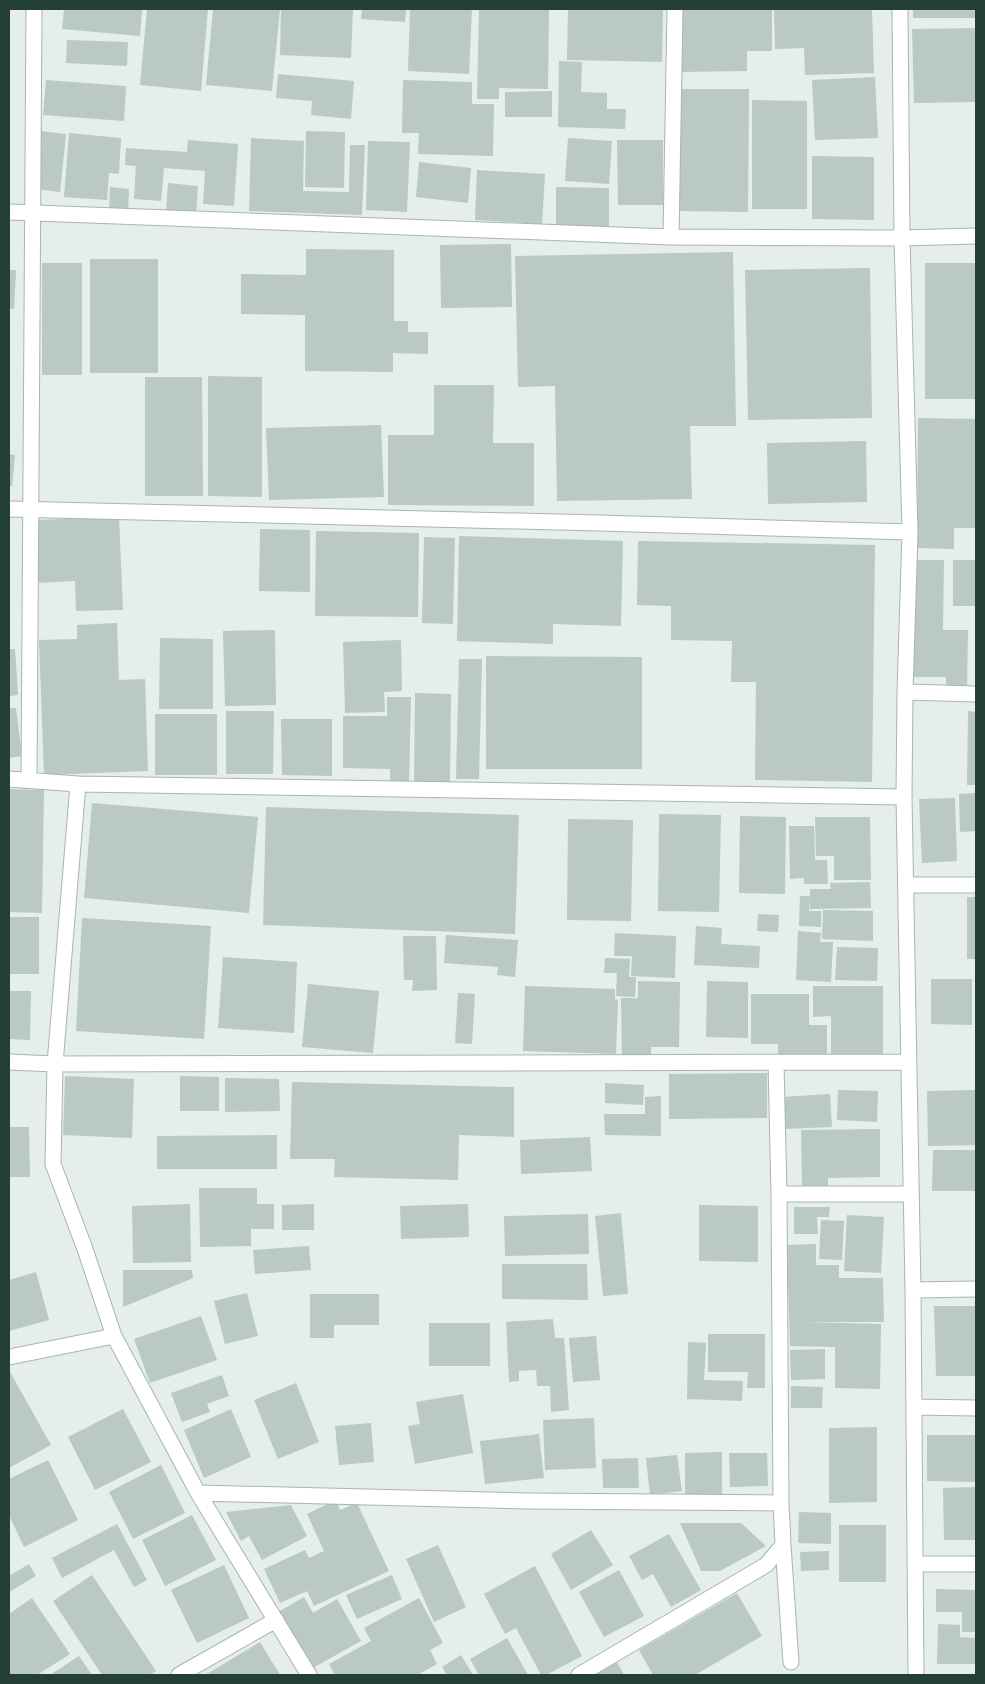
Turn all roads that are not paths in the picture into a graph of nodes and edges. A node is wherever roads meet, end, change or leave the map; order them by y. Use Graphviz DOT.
graph roads {
  1 [pos="34,9"];
  2 [pos="675,9"];
  3 [pos="900,9"];
  4 [pos="9,212"];
  5 [pos="32,212"];
  6 [pos="670,236"];
  7 [pos="976,236"];
  8 [pos="902,238"];
  9 [pos="9,509"];
  10 [pos="30,510"];
  11 [pos="910,532"];
  12 [pos="905,692"];
  13 [pos="976,694"];
  14 [pos="9,779"];
  15 [pos="29,780"];
  16 [pos="78,784"];
  17 [pos="904,798"];
  18 [pos="906,885"];
  19 [pos="976,885"];
  20 [pos="9,1062"];
  21 [pos="909,1062"];
  22 [pos="776,1063"];
  23 [pos="54,1064"];
  24 [pos="779,1194"];
  25 [pos="911,1194"];
  26 [pos="976,1289"];
  27 [pos="913,1290"];
  28 [pos="114,1336"];
  29 [pos="9,1357"];
  30 [pos="914,1407"];
  31 [pos="976,1408"];
  32 [pos="198,1493"];
  33 [pos="781,1503"];
  34 [pos="783,1545"];
  35 [pos="915,1564"];
  36 [pos="976,1564"];
  37 [pos="276,1620"];
  38 [pos="791,1662"];
  39 [pos="179,1675"];
  40 [pos="309,1675"];
  41 [pos="579,1675"];
  42 [pos="916,1675"];
  1 -- 5 [label="street"];
  2 -- 6 [label="street"];
  3 -- 8 [label="street"];
  4 -- 5 [label="street"];
  5 -- 6 [label="street"];
  5 -- 10 [label="street"];
  6 -- 8 [label="street"];
  7 -- 8 [label="street"];
  8 -- 11 [label="street"];
  9 -- 10 [label="street"];
  10 -- 11 [label="street"];
  10 -- 15 [label="street"];
  11 -- 12 [label="street"];
  12 -- 13 [label="street"];
  12 -- 17 [label="street"];
  14 -- 15 [label="street"];
  15 -- 16 [label="street"];
  16 -- 17 [label="street"];
  16 -- 23 [label="street"];
  17 -- 18 [label="street"];
  18 -- 19 [label="street"];
  18 -- 21 [label="street"];
  20 -- 23 [label="street"];
  21 -- 22 [label="street"];
  21 -- 25 [label="street"];
  22 -- 23 [label="street"];
  22 -- 24 [label="street"];
  23 -- 28 [label="street"];
  24 -- 25 [label="street"];
  24 -- 33 [label="street"];
  25 -- 27 [label="street"];
  26 -- 27 [label="street"];
  27 -- 30 [label="street"];
  28 -- 29 [label="street"];
  28 -- 32 [label="street"];
  30 -- 31 [label="street"];
  30 -- 35 [label="street"];
  32 -- 33 [label="street"];
  32 -- 37 [label="street"];
  33 -- 34 [label="street"];
  34 -- 38 [label="street"];
  34 -- 41 [label="street"];
  35 -- 36 [label="street"];
  35 -- 42 [label="street"];
  37 -- 39 [label="street"];
  37 -- 40 [label="street"];
}
